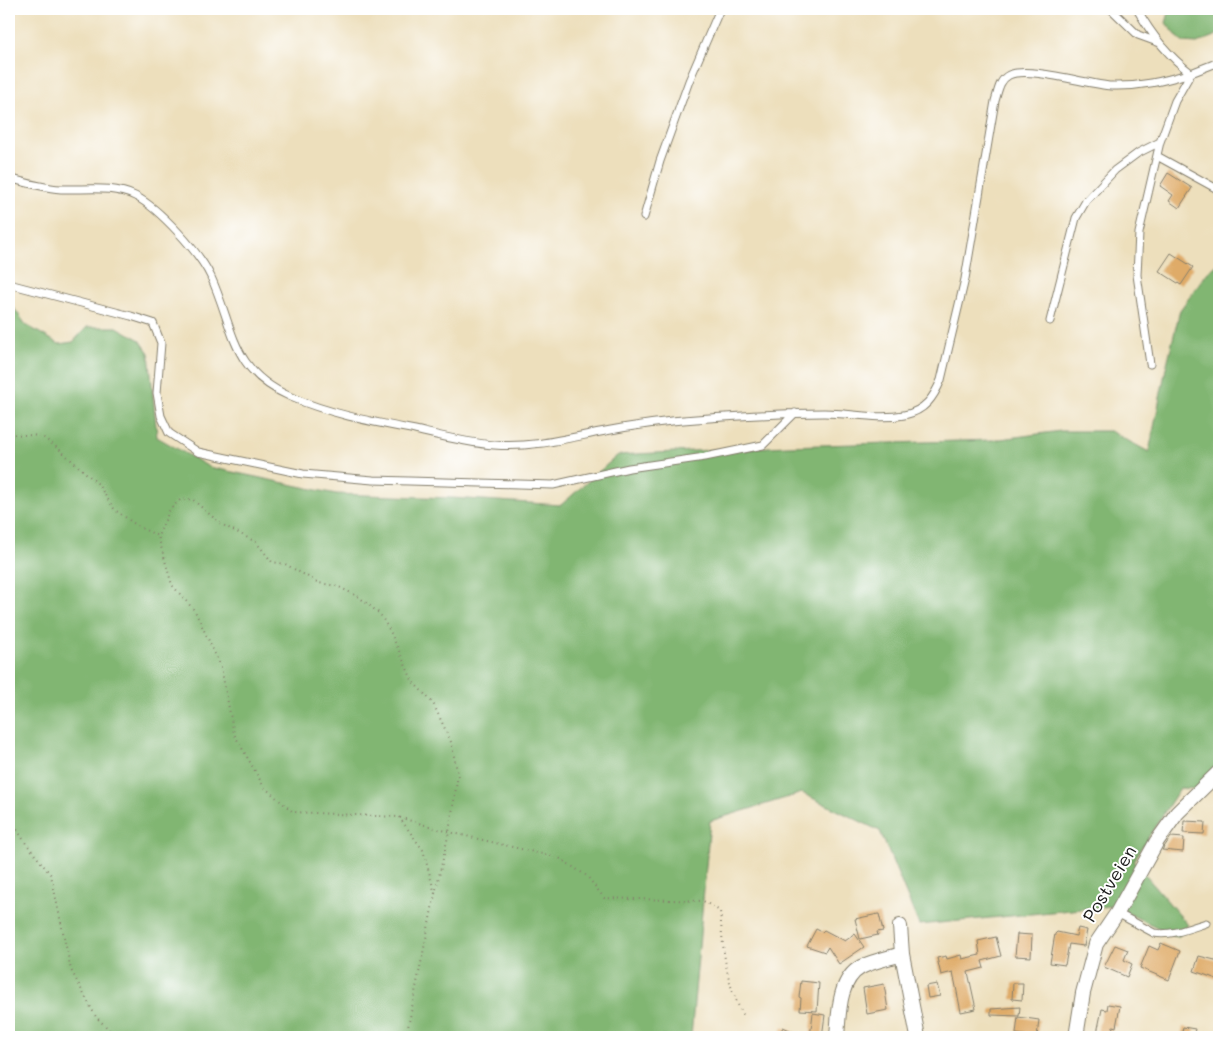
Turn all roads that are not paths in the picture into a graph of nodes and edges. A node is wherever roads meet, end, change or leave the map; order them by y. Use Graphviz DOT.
graph roads {
  1 [pos="720,9"];
  2 [pos="1111,9"];
  3 [pos="1137,9"];
  4 [pos="1160,43"];
  5 [pos="1219,62"];
  6 [pos="1191,73"];
  7 [pos="1160,142"];
  8 [pos="1157,156"];
  9 [pos="9,178"];
  10 [pos="1219,190"];
  11 [pos="644,216"];
  12 [pos="9,284"];
  13 [pos="1050,321"];
  14 [pos="1150,364"];
  15 [pos="795,414"];
  16 [pos="1219,772"];
  17 [pos="1117,913"];
  18 [pos="1206,923"];
  19 [pos="900,926"];
  20 [pos="902,954"];
  21 [pos="837,1037"];
  22 [pos="918,1037"];
  23 [pos="1076,1037"];
  1 -- 11 [label="lane"];
  2 -- 4 [label="lane"];
  3 -- 4 [label="lane"];
  4 -- 6 [label="lane"];
  5 -- 6 [label="lane"];
  6 -- 7 [label="lane"];
  6 -- 15 [label="lane"];
  7 -- 8 [label="lane"];
  7 -- 13 [label="lane"];
  8 -- 10 [label="lane"];
  8 -- 14 [label="lane"];
  9 -- 15 [label="lane"];
  12 -- 15 [label="lane"];
  16 -- 17 [label="street, Postveien"];
  17 -- 18 [label="lane"];
  17 -- 23 [label="street, Postveien"];
  19 -- 20 [label="street"];
  20 -- 21 [label="street"];
  20 -- 22 [label="street"];
}
